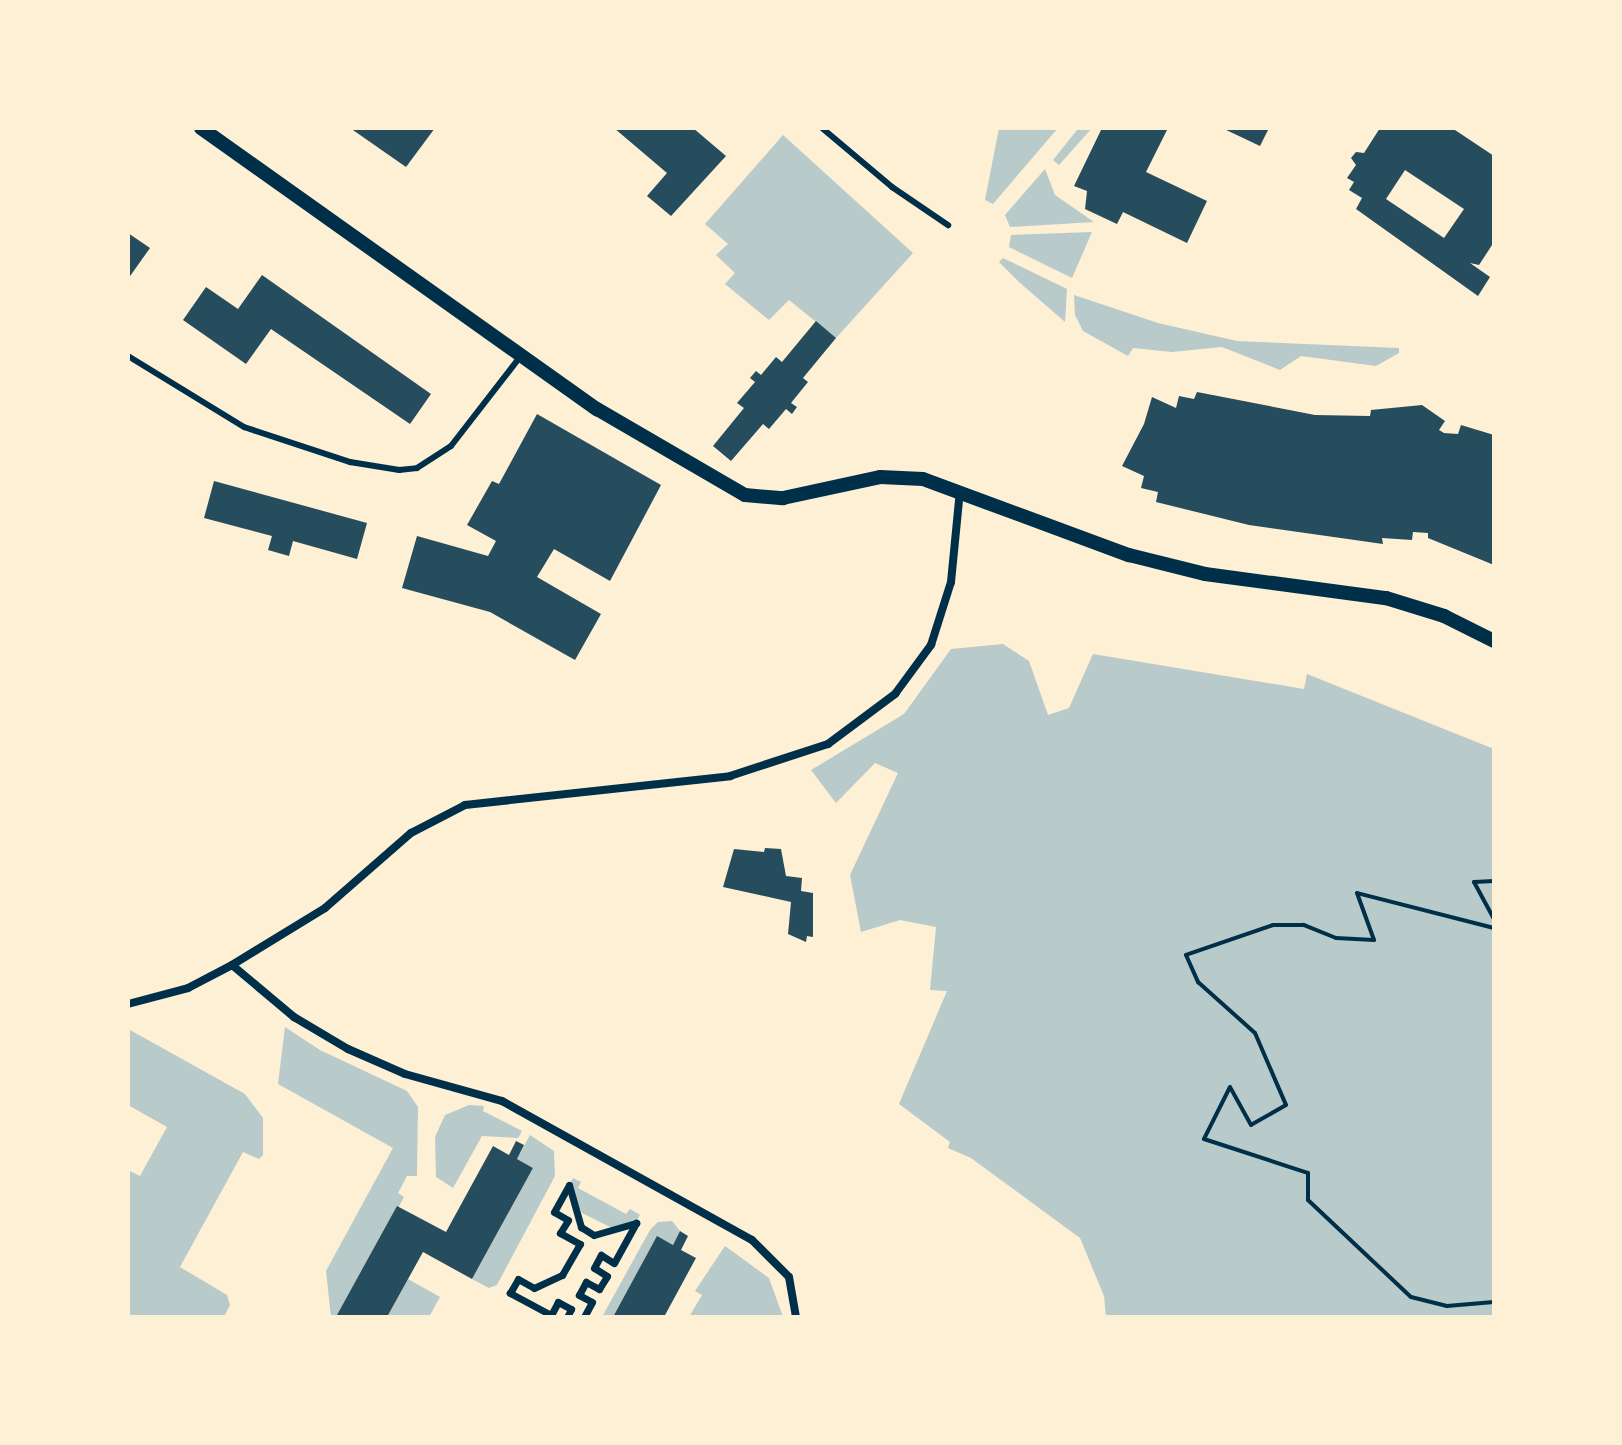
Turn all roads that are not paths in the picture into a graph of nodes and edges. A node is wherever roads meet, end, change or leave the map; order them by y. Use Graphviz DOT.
graph roads {
  1 [pos="201,128"];
  2 [pos="822,128"];
  3 [pos="948,225"];
  4 [pos="128,356"];
  5 [pos="520,357"];
  6 [pos="960,489"];
  7 [pos="1494,641"];
  8 [pos="232,965"];
  9 [pos="128,1004"];
  10 [pos="567,1317"];
  11 [pos="584,1317"];
  12 [pos="796,1317"];
  1 -- 5 [label="street"];
  2 -- 3 [label="lane"];
  4 -- 5 [label="lane"];
  5 -- 6 [label="street"];
  6 -- 7 [label="street"];
  6 -- 8 [label="street"];
  8 -- 9 [label="street"];
  8 -- 12 [label="street"];
  10 -- 11 [label="street"];
}
